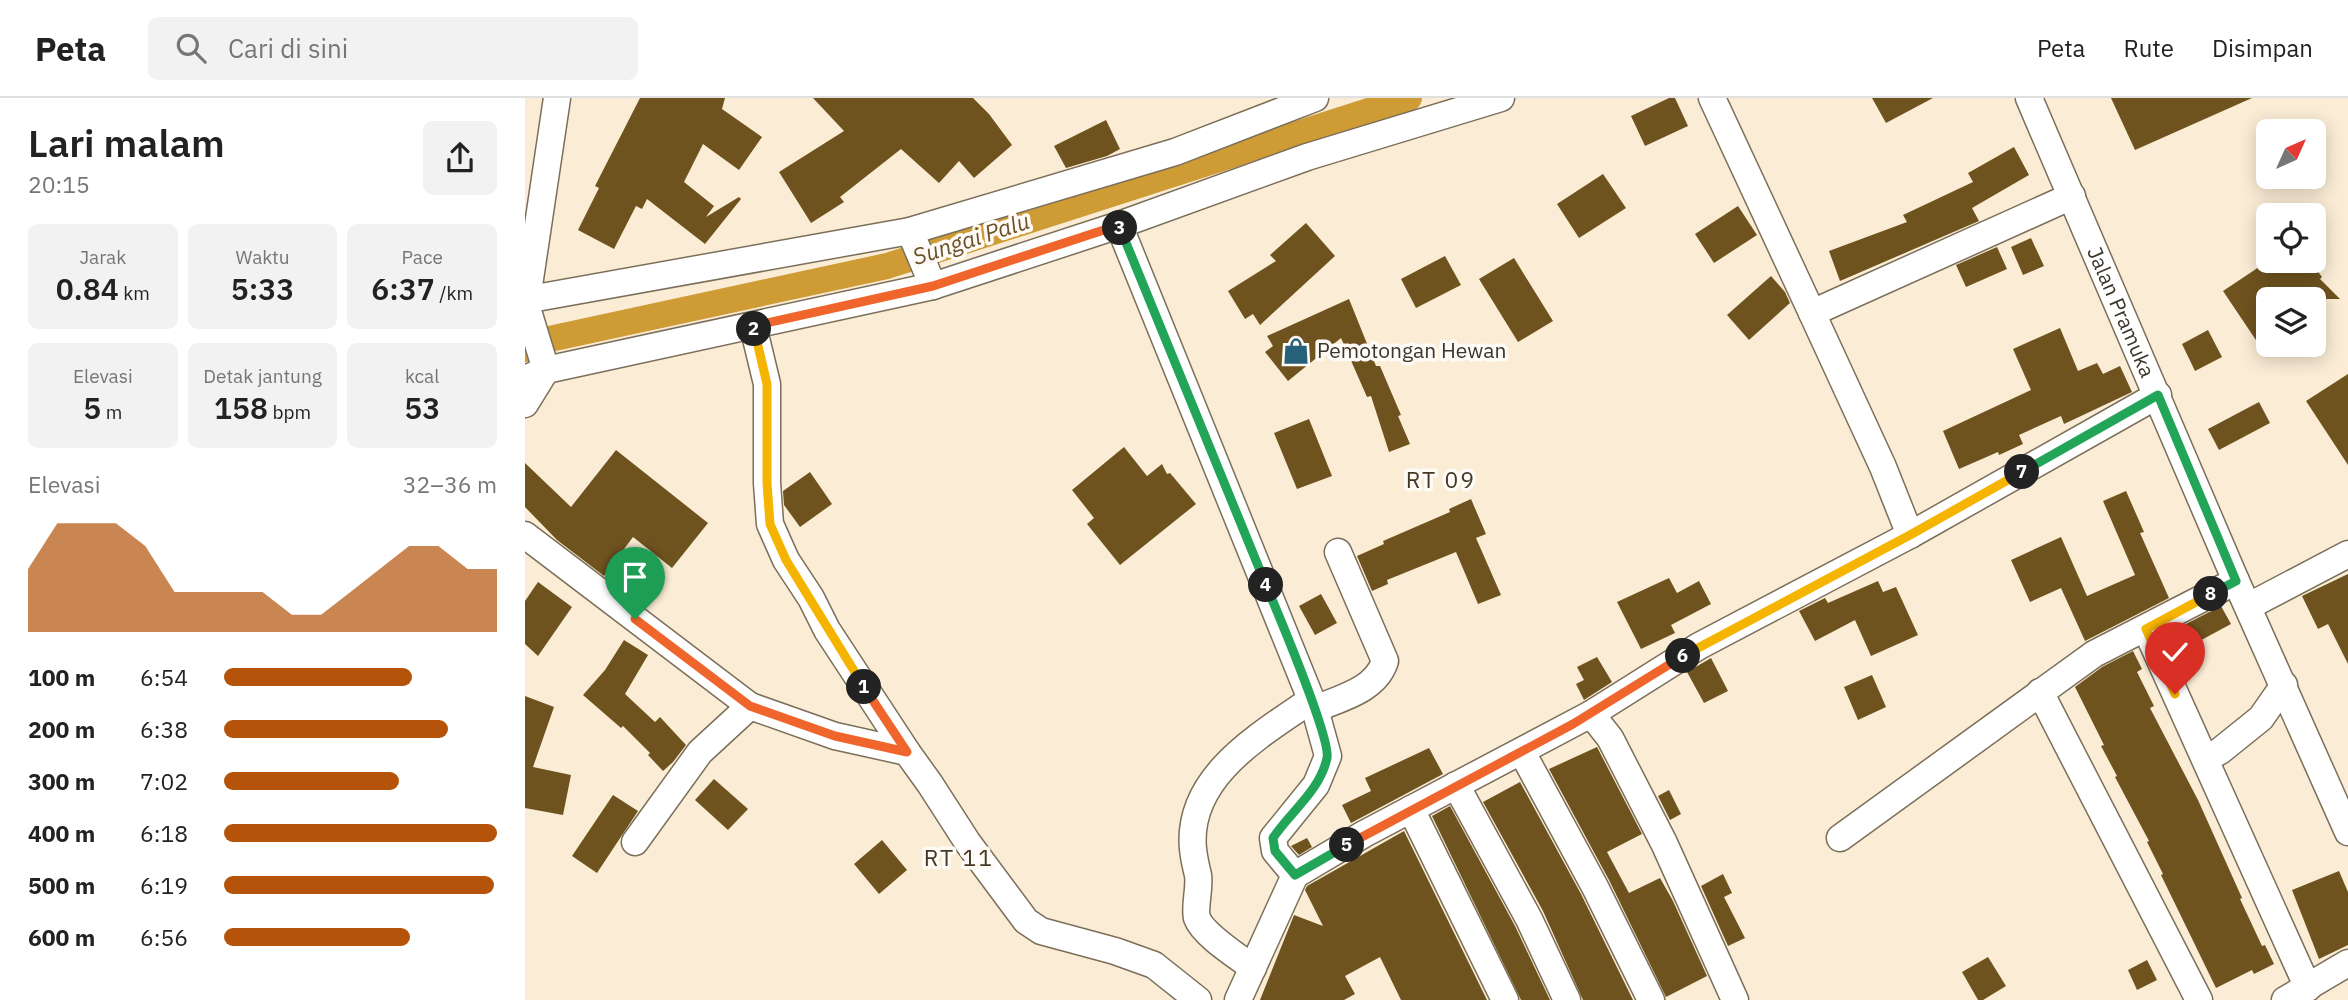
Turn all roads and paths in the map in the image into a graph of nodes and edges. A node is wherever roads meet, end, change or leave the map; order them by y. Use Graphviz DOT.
graph roads {
  1 [pos="557,98"];
  2 [pos="1315,98"];
  3 [pos="1501,98"];
  4 [pos="1712,98"];
  5 [pos="2029,98"];
  6 [pos="2072,196"];
  7 [pos="1119,225"];
  8 [pos="910,230"];
  9 [pos="933,286"];
  10 [pos="526,303"];
  11 [pos="1812,313"];
  12 [pos="753,326"];
  13 [pos="538,369"];
  14 [pos="2158,395"];
  15 [pos="525,404"];
  16 [pos="525,535"];
  17 [pos="1910,535"];
  18 [pos="1338,552"];
  19 [pos="2348,554"];
  20 [pos="2236,581"];
  21 [pos="2249,606"];
  22 [pos="2146,629"];
  23 [pos="2284,685"];
  24 [pos="2040,692"];
  25 [pos="1313,705"];
  26 [pos="750,706"];
  27 [pos="1591,714"];
  28 [pos="907,752"];
  29 [pos="1522,752"];
  30 [pos="2205,759"];
  31 [pos="1456,785"];
  32 [pos="1411,809"];
  33 [pos="2348,832"];
  34 [pos="1840,838"];
  35 [pos="635,842"];
  36 [pos="1295,875"];
  37 [pos="2348,963"];
  38 [pos="1253,968"];
  39 [pos="2297,994"];
  40 [pos="1198,1000"];
  41 [pos="1238,1000"];
  42 [pos="1505,1000"];
  43 [pos="1567,1000"];
  44 [pos="1651,1000"];
  45 [pos="1735,1000"];
  46 [pos="2199,1000"];
  1 -- 10 [label="street"];
  2 -- 8 [label="street"];
  3 -- 7 [label="street"];
  4 -- 11 [label="street"];
  5 -- 6 [label="street, Jalan Pramuka"];
  6 -- 11 [label="street"];
  6 -- 14 [label="street, Jalan Pramuka"];
  7 -- 9 [label="street"];
  7 -- 25 [label="street"];
  8 -- 9 [label="street"];
  8 -- 10 [label="street"];
  9 -- 12 [label="street"];
  10 -- 13 [label="street"];
  11 -- 17 [label="street"];
  12 -- 13 [label="street"];
  12 -- 28 [label="street"];
  13 -- 15 [label="street"];
  14 -- 17 [label="street"];
  14 -- 20 [label="street, Jalan Pramuka"];
  16 -- 26 [label="street"];
  17 -- 27 [label="street"];
  18 -- 25 [label="street"];
  19 -- 21 [label="street"];
  20 -- 21 [label="street, Jalan Pramuka"];
  20 -- 22 [label="street"];
  21 -- 23 [label="street, Jalan Pramuka"];
  22 -- 24 [label="street"];
  22 -- 30 [label="street"];
  23 -- 30 [label="street"];
  23 -- 33 [label="street, Jalan Pramuka"];
  24 -- 34 [label="street"];
  24 -- 46 [label="street"];
  25 -- 36 [label="street"];
  25 -- 38 [label="street"];
  26 -- 28 [label="street"];
  26 -- 35 [label="street"];
  27 -- 29 [label="street"];
  27 -- 45 [label="street"];
  28 -- 40 [label="street"];
  29 -- 31 [label="street"];
  29 -- 44 [label="street"];
  30 -- 39 [label="street"];
  31 -- 32 [label="street"];
  31 -- 43 [label="street"];
  32 -- 36 [label="street"];
  32 -- 42 [label="street"];
  36 -- 38 [label="street"];
  37 -- 39 [label="street"];
  38 -- 41 [label="street"];
}
